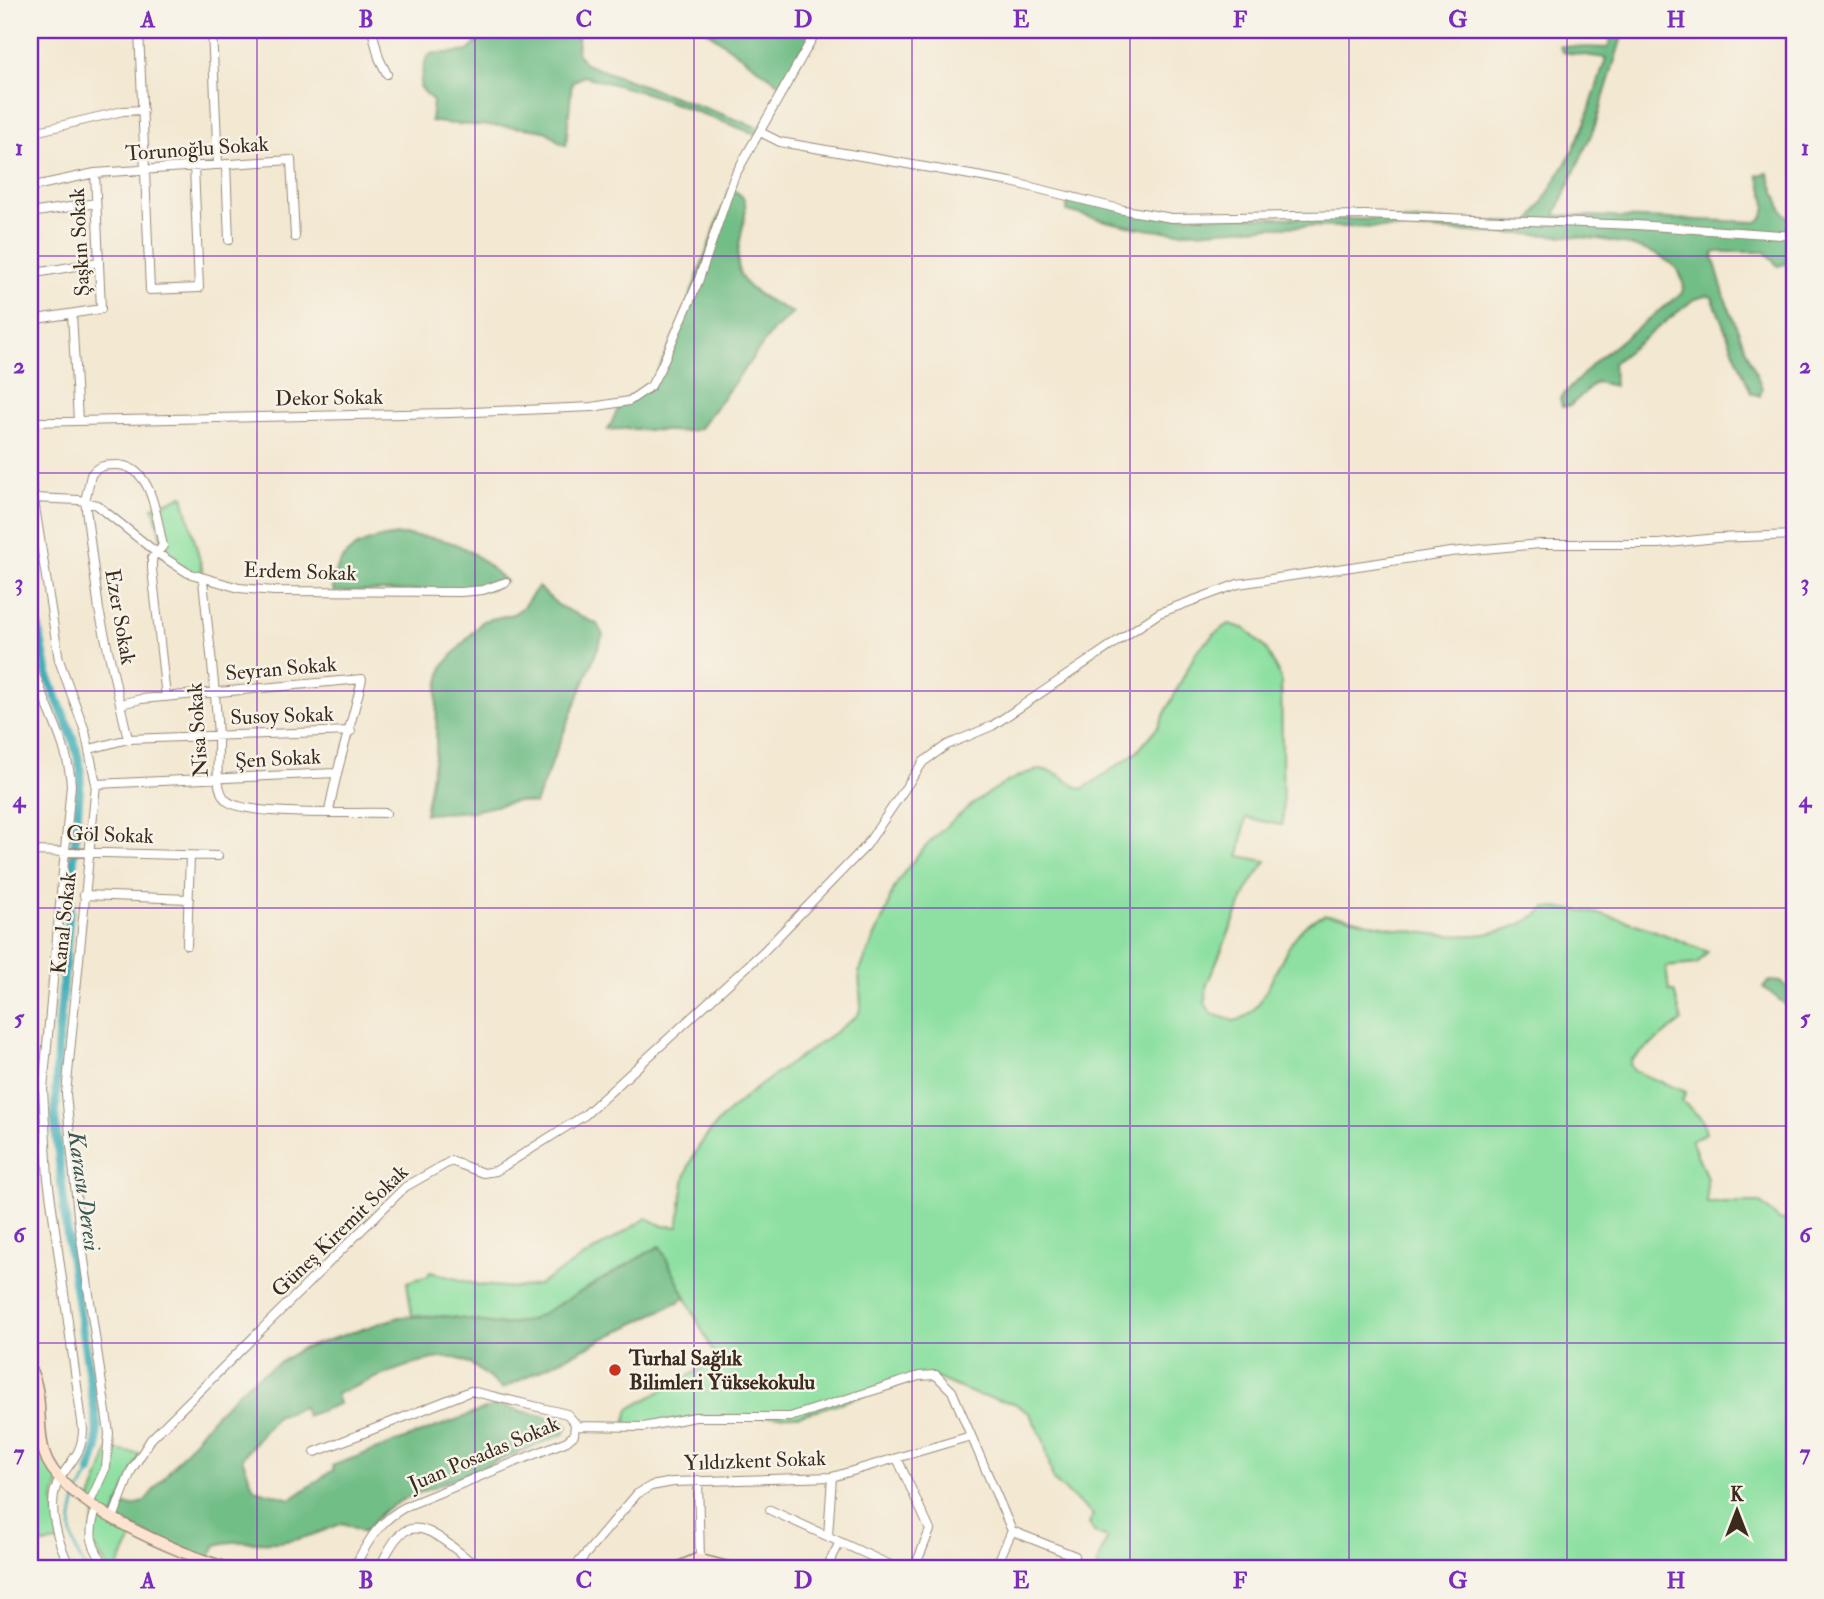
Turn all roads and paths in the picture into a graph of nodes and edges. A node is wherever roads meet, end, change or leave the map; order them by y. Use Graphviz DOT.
graph roads {
  1 [pos="139,30"];
  2 [pos="212,30"];
  3 [pos="372,30"];
  4 [pos="817,30"];
  5 [pos="387,74"];
  6 [pos="143,110"];
  7 [pos="760,132"];
  8 [pos="30,133"];
  9 [pos="222,164"];
  10 [pos="194,166"];
  11 [pos="146,169"];
  12 [pos="95,173"];
  13 [pos="30,187"];
  14 [pos="96,203"];
  15 [pos="30,213"];
  16 [pos="1794,236"];
  17 [pos="295,237"];
  18 [pos="229,240"];
  19 [pos="99,262"];
  20 [pos="30,274"];
  21 [pos="72,314"];
  22 [pos="30,320"];
  23 [pos="78,421"];
  24 [pos="30,422"];
  25 [pos="30,475"];
  26 [pos="33,498"];
  27 [pos="85,501"];
  28 [pos="1794,535"];
  29 [pos="157,553"];
  30 [pos="203,580"];
  31 [pos="506,582"];
  32 [pos="30,657"];
  33 [pos="214,693"];
  34 [pos="166,697"];
  35 [pos="121,704"];
  36 [pos="351,731"];
  37 [pos="218,736"];
  38 [pos="128,738"];
  39 [pos="90,749"];
  40 [pos="335,774"];
  41 [pos="219,779"];
  42 [pos="96,784"];
  43 [pos="329,812"];
  44 [pos="386,813"];
  45 [pos="30,851"];
  46 [pos="64,851"];
  47 [pos="88,852"];
  48 [pos="190,856"];
  49 [pos="218,856"];
  50 [pos="84,895"];
  51 [pos="189,899"];
  52 [pos="187,945"];
  53 [pos="30,1369"];
  54 [pos="576,1426"];
  55 [pos="971,1436"];
  56 [pos="315,1452"];
  57 [pos="897,1458"];
  58 [pos="832,1477"];
  59 [pos="60,1478"];
  60 [pos="698,1480"];
  61 [pos="91,1502"];
  62 [pos="770,1510"];
  63 [pos="113,1518"];
  64 [pos="1012,1531"];
  65 [pos="828,1536"];
  66 [pos="840,1542"];
  67 [pos="1075,1556"];
  68 [pos="700,1559"];
  69 [pos="356,1564"];
  70 [pos="71,1569"];
  71 [pos="109,1569"];
  72 [pos="230,1569"];
  73 [pos="338,1569"];
  74 [pos="380,1569"];
  75 [pos="481,1569"];
  76 [pos="573,1569"];
  77 [pos="674,1569"];
  78 [pos="736,1569"];
  79 [pos="826,1569"];
  80 [pos="899,1569"];
  81 [pos="914,1569"];
  82 [pos="995,1569"];
  1 -- 6 [label="street"];
  2 -- 9 [label="street"];
  3 -- 5 [label="street"];
  4 -- 7 [label="street"];
  6 -- 8 [label="street"];
  6 -- 11 [label="street"];
  7 -- 16 [label="street"];
  7 -- 23 [label="street, Dekor Sokak"];
  9 -- 10 [label="street, Torunoğlu Sokak"];
  9 -- 17 [label="street, Torunoğlu Sokak"];
  9 -- 18 [label="street"];
  10 -- 11 [label="street, Torunoğlu Sokak"];
  10 -- 11 [label="street"];
  11 -- 12 [label="street, Torunoğlu Sokak"];
  12 -- 13 [label="street, Torunoğlu Sokak"];
  12 -- 14 [label="street, Şaşkın Sokak"];
  14 -- 15 [label="street"];
  14 -- 19 [label="street, Şaşkın Sokak"];
  19 -- 20 [label="street"];
  19 -- 21 [label="street, Şaşkın Sokak"];
  21 -- 22 [label="street"];
  21 -- 23 [label="street"];
  23 -- 24 [label="street, Dekor Sokak"];
  25 -- 26 [label="street, Kanal Sokak"];
  26 -- 27 [label="street, Erdem Sokak"];
  26 -- 39 [label="street, Kanal Sokak"];
  27 -- 29 [label="street, Erdem Sokak"];
  27 -- 29 [label="street"];
  27 -- 35 [label="street, Ezer Sokak"];
  28 -- 63 [label="street, Güneş Kiremit Sokak"];
  29 -- 30 [label="street, Erdem Sokak"];
  29 -- 34 [label="street"];
  30 -- 31 [label="street, Erdem Sokak"];
  30 -- 33 [label="street, Nisa Sokak"];
  32 -- 46 [label="street"];
  33 -- 34 [label="street, Seyran Sokak"];
  33 -- 36 [label="street, Seyran Sokak"];
  33 -- 37 [label="street, Nisa Sokak"];
  34 -- 35 [label="street, Seyran Sokak"];
  35 -- 38 [label="street, Ezer Sokak"];
  36 -- 37 [label="street, Susoy Sokak"];
  36 -- 40 [label="street"];
  37 -- 38 [label="street, Susoy Sokak"];
  37 -- 41 [label="street, Nisa Sokak"];
  38 -- 39 [label="street, Susoy Sokak"];
  39 -- 42 [label="street, Kanal Sokak"];
  40 -- 41 [label="street, Şen Sokak"];
  40 -- 43 [label="street"];
  41 -- 42 [label="street, Şen Sokak"];
  41 -- 43 [label="street, Nisa Sokak"];
  42 -- 47 [label="street, Kanal Sokak"];
  43 -- 44 [label="street, Nisa Sokak"];
  45 -- 46 [label="street, Göl Sokak"];
  46 -- 47 [label="street, Göl Sokak"];
  46 -- 59 [label="street"];
  47 -- 48 [label="street, Göl Sokak"];
  47 -- 50 [label="street, Kanal Sokak"];
  48 -- 49 [label="street, Göl Sokak"];
  48 -- 51 [label="street"];
  50 -- 51 [label="street"];
  50 -- 61 [label="street, Kanal Sokak"];
  51 -- 52 [label="street"];
  53 -- 59 [label="street"];
  54 -- 55 [label="street"];
  54 -- 56 [label="street, Juan Posadas Sokak"];
  54 -- 69 [label="street, Juan Posadas Sokak"];
  55 -- 57 [label="street, Yıldızkent Sokak"];
  55 -- 64 [label="street"];
  57 -- 58 [label="street, Yıldızkent Sokak"];
  57 -- 81 [label="street"];
  58 -- 60 [label="street, Yıldızkent Sokak"];
  58 -- 65 [label="street"];
  59 -- 61 [label="street"];
  59 -- 70 [label="street"];
  60 -- 68 [label="street"];
  60 -- 76 [label="street, Yıldızkent Sokak"];
  61 -- 63 [label="street"];
  61 -- 71 [label="street, Kanal Sokak"];
  62 -- 65 [label="street"];
  63 -- 72 [label="street"];
  64 -- 67 [label="street"];
  64 -- 82 [label="street"];
  65 -- 66 [label="street"];
  66 -- 79 [label="street"];
  66 -- 80 [label="street"];
  68 -- 77 [label="street"];
  68 -- 78 [label="street"];
  69 -- 73 [label="street"];
  69 -- 74 [label="street"];
  74 -- 75 [label="street"];
}
